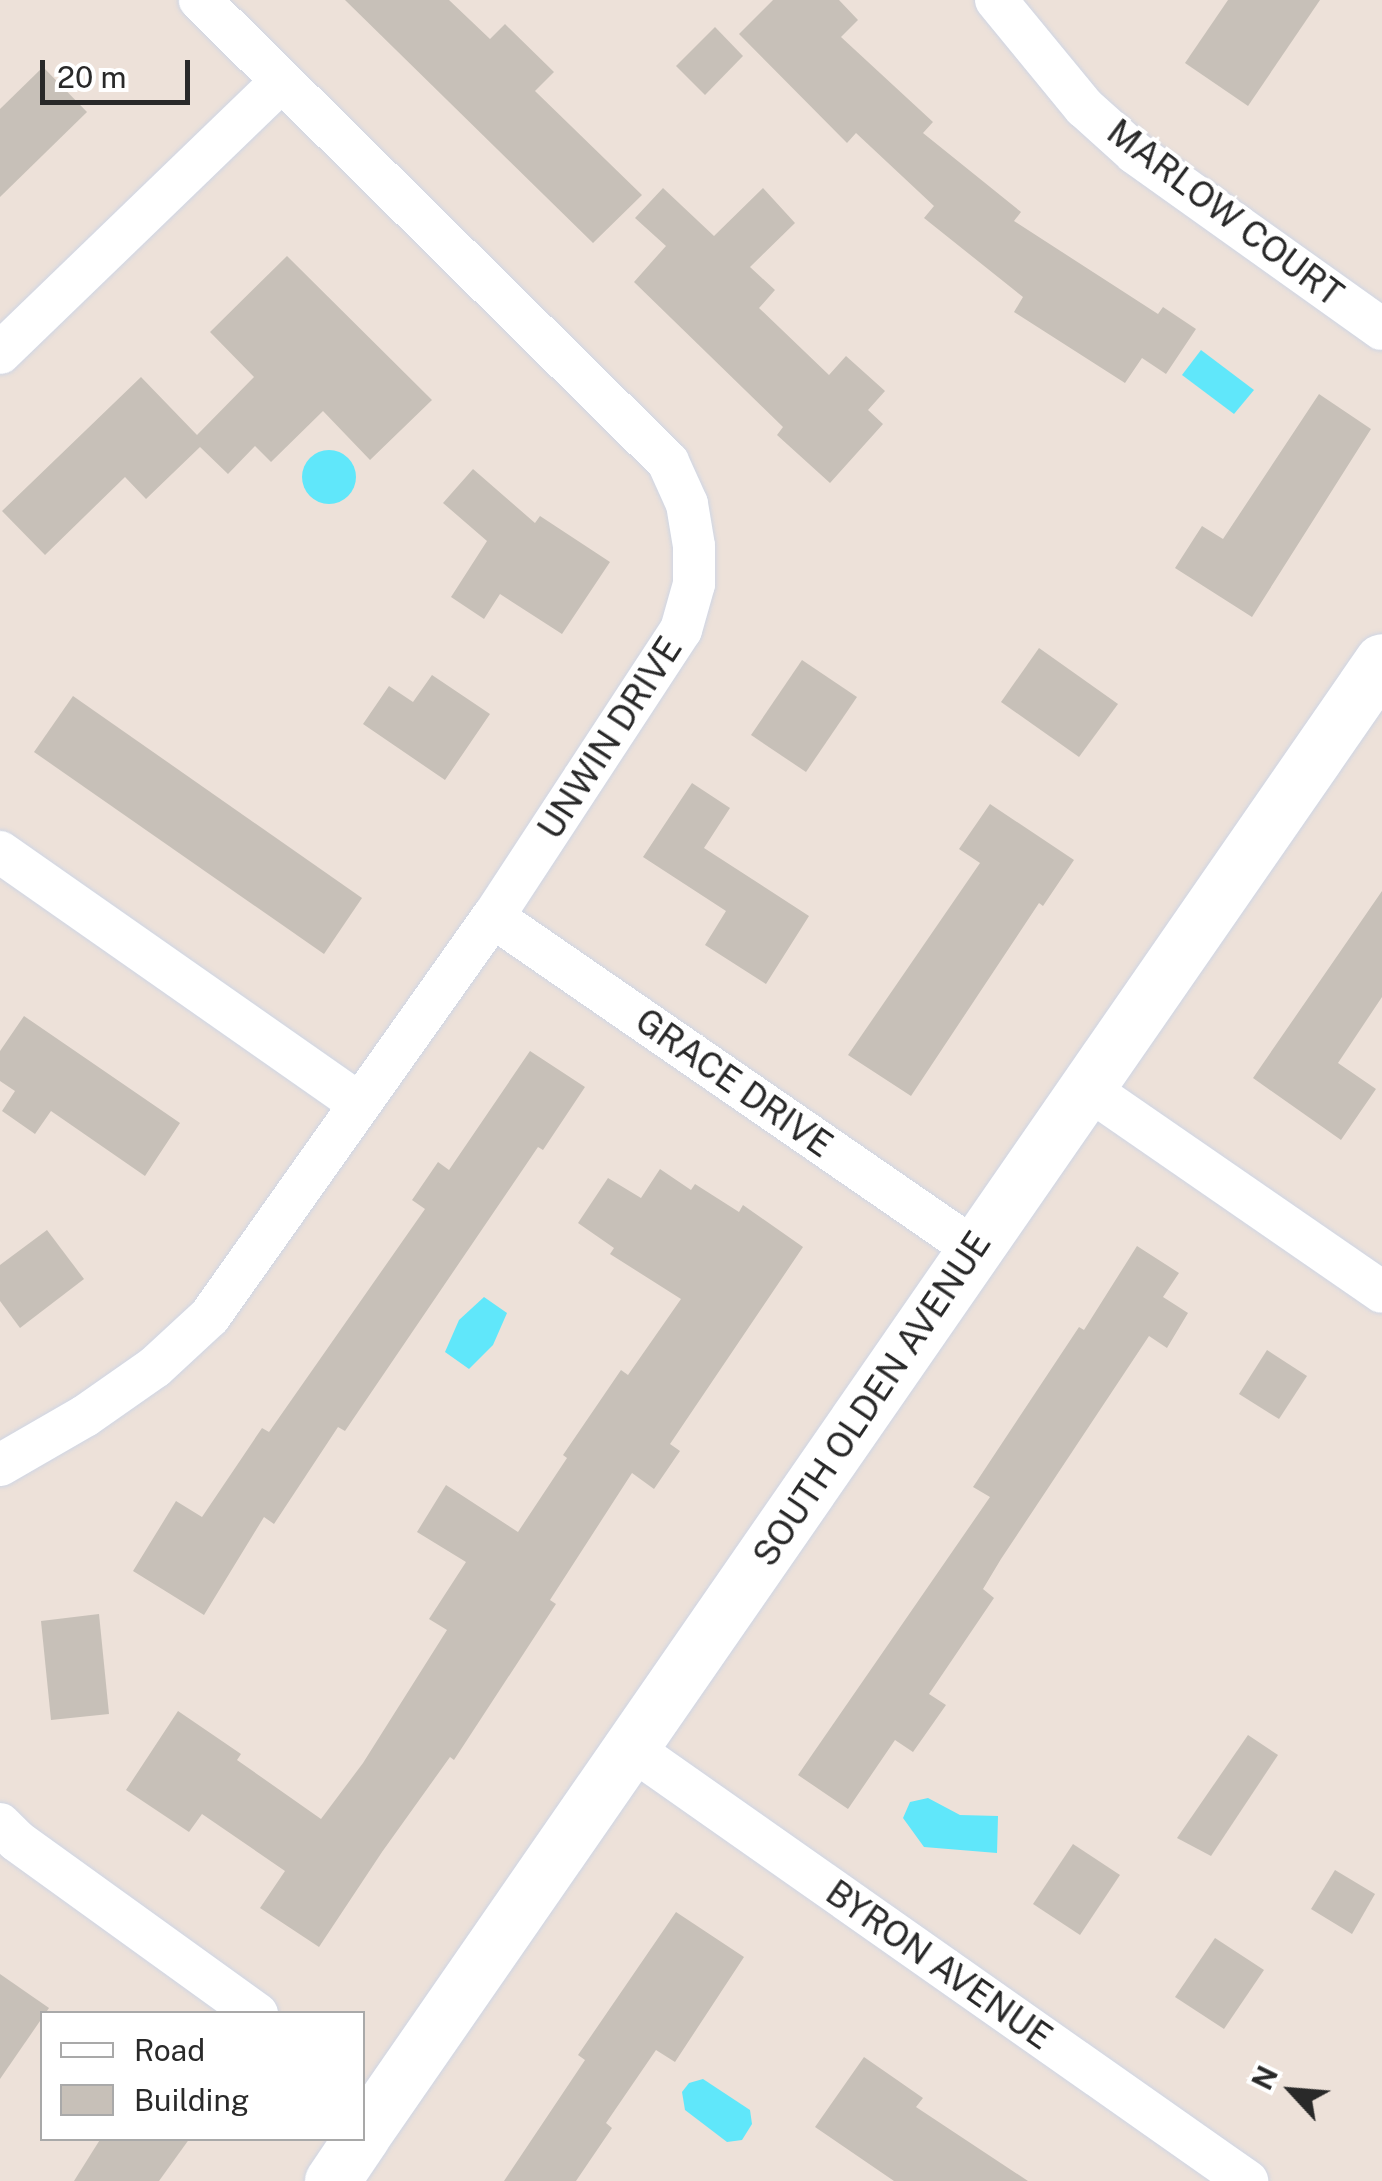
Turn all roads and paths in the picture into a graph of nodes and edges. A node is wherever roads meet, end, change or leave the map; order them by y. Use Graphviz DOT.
graph roads {
  1 [pos="200,0"];
  2 [pos="996,0"];
  3 [pos="281,82"];
  4 [pos="1382,329"];
  5 [pos="0,353"];
  6 [pos="1382,662"];
  7 [pos="0,852"];
  8 [pos="493,917"];
  9 [pos="1088,1089"];
  10 [pos="359,1103"];
  11 [pos="974,1250"];
  12 [pos="1382,1292"];
  13 [pos="0,1465"];
  14 [pos="632,1749"];
  15 [pos="0,1824"];
  16 [pos="253,2011"];
  17 [pos="368,2117"];
  18 [pos="354,2141"];
  19 [pos="332,2181"];
  20 [pos="1247,2181"];
  1 -- 3 [label="street, UNWIN DRIVE"];
  2 -- 4 [label="street, MARLOW COURT"];
  3 -- 5 [label="street"];
  3 -- 8 [label="street, UNWIN DRIVE"];
  6 -- 9 [label="main road, SOUTH OLDEN AVENUE"];
  7 -- 10 [label="street"];
  8 -- 10 [label="street, UNWIN DRIVE"];
  8 -- 11 [label="street, GRACE DRIVE"];
  9 -- 11 [label="main road, SOUTH OLDEN AVENUE"];
  9 -- 12 [label="street"];
  10 -- 13 [label="street, UNWIN DRIVE"];
  11 -- 14 [label="main road, SOUTH OLDEN AVENUE"];
  14 -- 17 [label="main road, SOUTH OLDEN AVENUE"];
  14 -- 20 [label="street, BYRON AVENUE"];
  15 -- 16 [label="street"];
  18 -- 19 [label="main road, SOUTH OLDEN AVENUE"];
}
